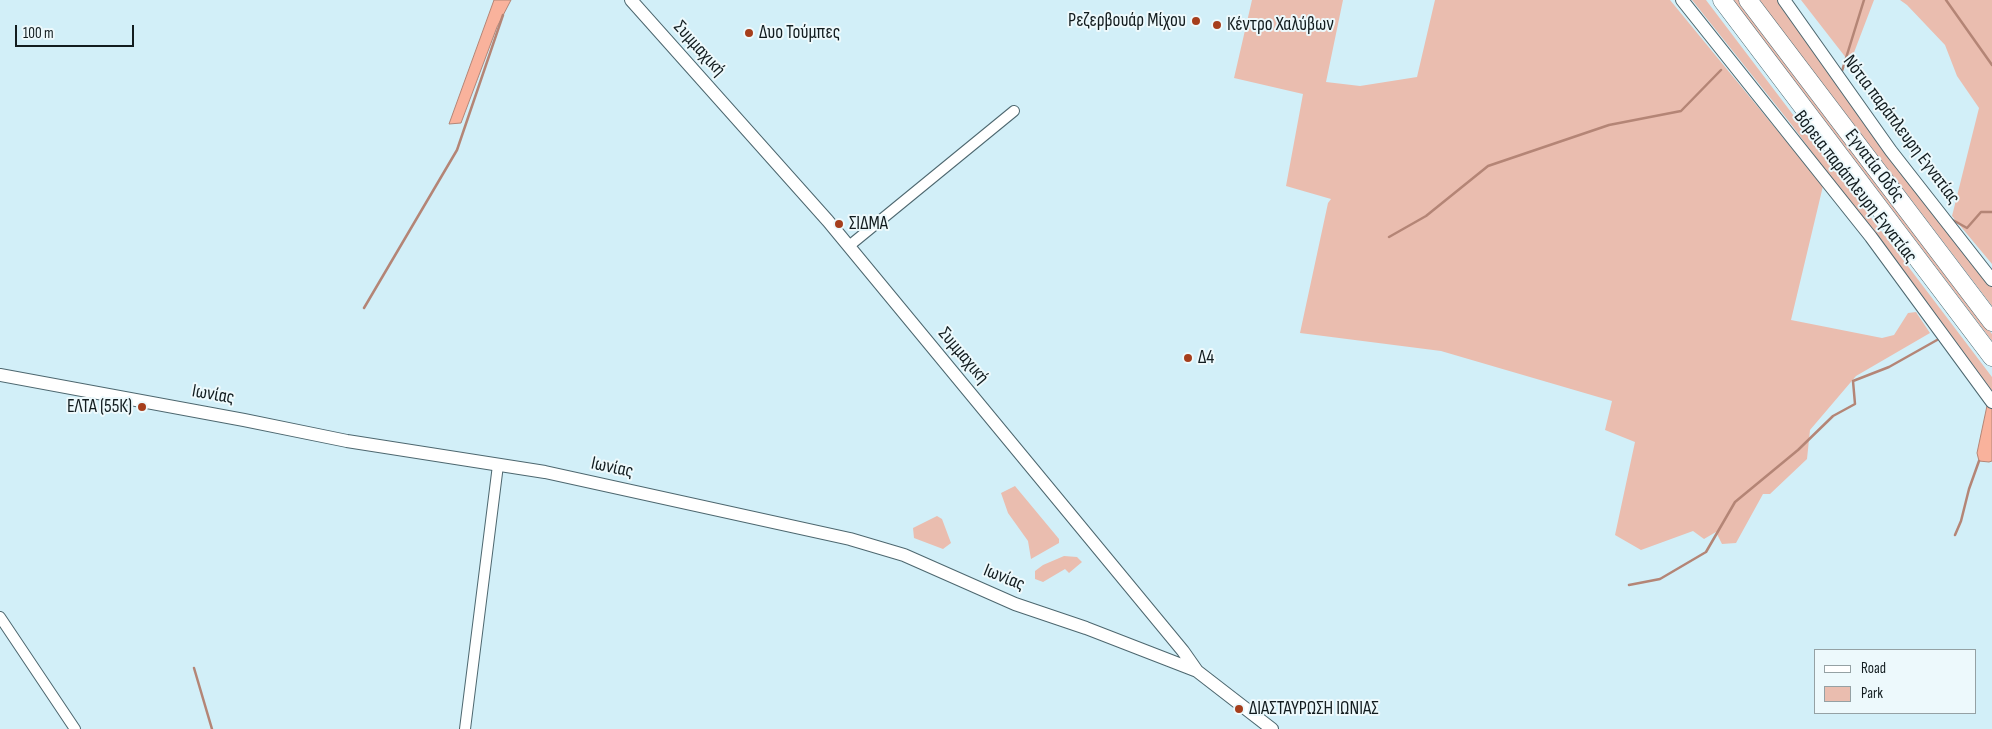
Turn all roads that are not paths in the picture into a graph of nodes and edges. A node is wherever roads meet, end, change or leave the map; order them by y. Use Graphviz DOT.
graph roads {
  1 [pos="631,0"];
  2 [pos="1682,0"];
  3 [pos="1722,0"];
  4 [pos="1748,0"];
  5 [pos="1784,0"];
  6 [pos="1014,111"];
  7 [pos="849,246"];
  8 [pos="1992,280"];
  9 [pos="1992,322"];
  10 [pos="1992,357"];
  11 [pos="0,375"];
  12 [pos="1992,402"];
  13 [pos="498,465"];
  14 [pos="0,617"];
  15 [pos="1183,651"];
  16 [pos="1172,662"];
  17 [pos="1197,671"];
  18 [pos="75,729"];
  19 [pos="465,729"];
  20 [pos="1272,729"];
  1 -- 7 [label="street, Συμμαχική"];
  2 -- 12 [label="street, Βόρεια παράπλευρη Εγνατίας"];
  3 -- 10 [label="highway, Εγνατία Οδός"];
  4 -- 9 [label="highway, Εγνατία Οδός"];
  5 -- 8 [label="street, Νότια παράπλευρη Εγνατίας"];
  6 -- 7 [label="street"];
  7 -- 15 [label="street, Συμμαχική"];
  11 -- 13 [label="street, Ιωνίας"];
  13 -- 16 [label="street, Ιωνίας"];
  13 -- 19 [label="street"];
  14 -- 18 [label="street"];
  15 -- 16 [label="street"];
  15 -- 17 [label="street, Συμμαχική"];
  16 -- 17 [label="street, Ιωνίας"];
  17 -- 20 [label="street, Συμμαχική"];
}
